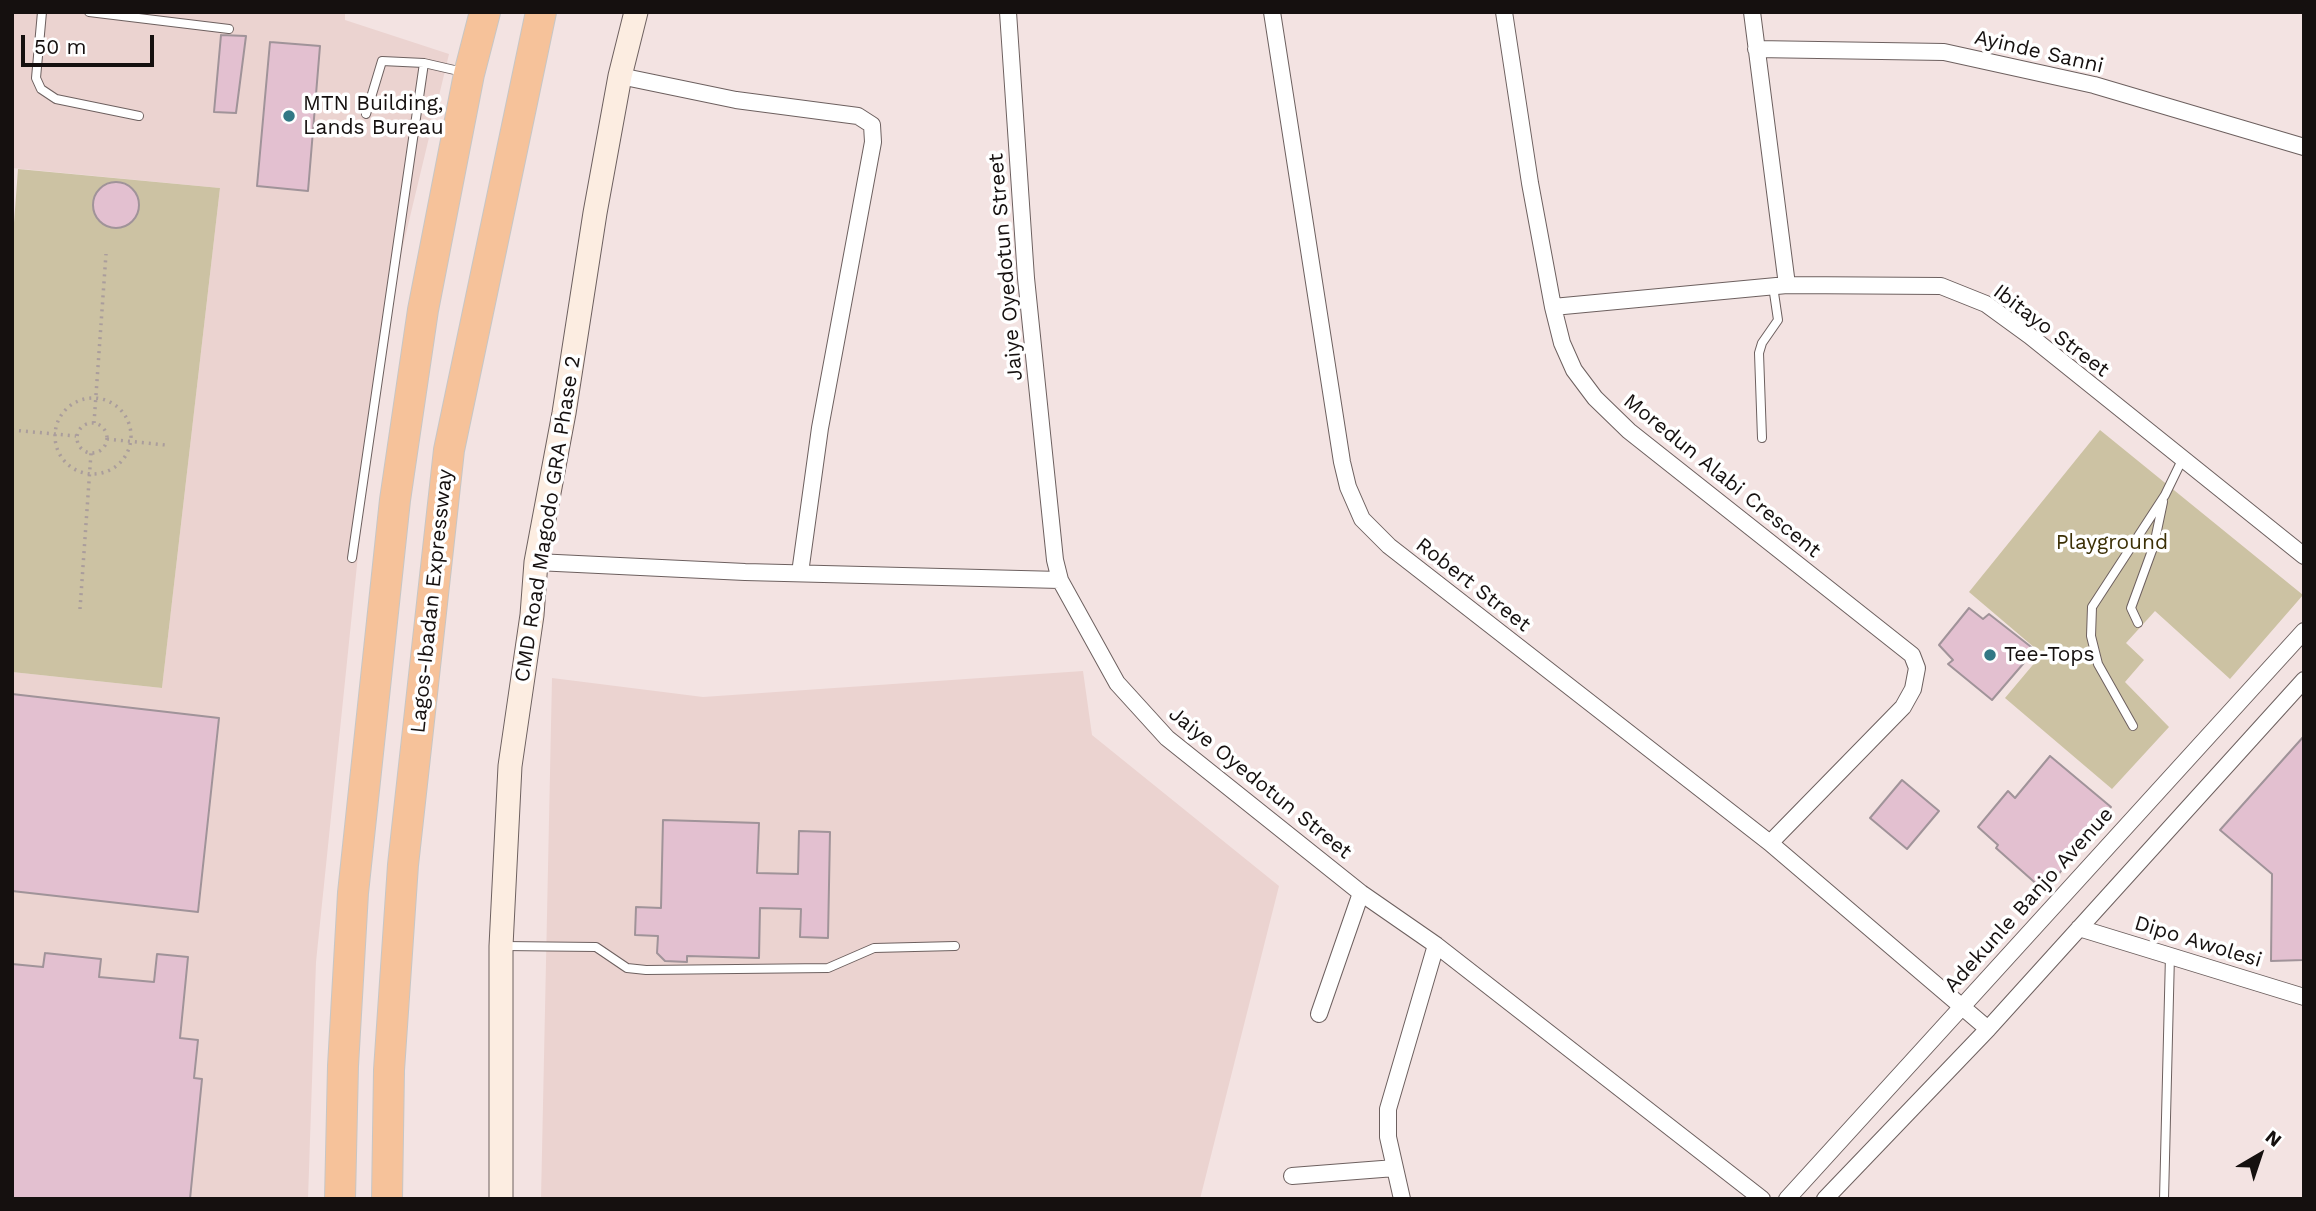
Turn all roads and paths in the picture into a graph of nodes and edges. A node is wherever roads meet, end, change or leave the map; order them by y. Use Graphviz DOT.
graph roads {
  1 [pos="42,12"];
  2 [pos="89,12"];
  3 [pos="485,12"];
  4 [pos="541,12"];
  5 [pos="636,12"];
  6 [pos="1008,12"];
  7 [pos="1272,12"];
  8 [pos="1504,12"];
  9 [pos="1752,12"];
  10 [pos="229,29"];
  11 [pos="1756,49"];
  12 [pos="424,63"];
  13 [pos="469,74"];
  14 [pos="620,76"];
  15 [pos="366,114"];
  16 [pos="139,116"];
  17 [pos="2304,147"];
  18 [pos="106,254"];
  19 [pos="1780,286"];
  20 [pos="1553,307"];
  21 [pos="94,398"];
  22 [pos="94,423"];
  23 [pos="12,430"];
  24 [pos="55,434"];
  25 [pos="77,436"];
  26 [pos="1762,438"];
  27 [pos="107,439"];
  28 [pos="131,442"];
  29 [pos="166,445"];
  30 [pos="91,453"];
  31 [pos="2182,460"];
  32 [pos="88,474"];
  33 [pos="2165,495"];
  34 [pos="2304,556"];
  35 [pos="352,558"];
  36 [pos="536,562"];
  37 [pos="800,573"];
  38 [pos="1060,580"];
  39 [pos="80,609"];
  40 [pos="2138,623"];
  41 [pos="2304,631"];
  42 [pos="2304,680"];
  43 [pos="2133,726"];
  44 [pos="1770,843"];
  45 [pos="1361,893"];
  46 [pos="2079,928"];
  47 [pos="1436,945"];
  48 [pos="501,946"];
  49 [pos="955,946"];
  50 [pos="2170,955"];
  51 [pos="2304,997"];
  52 [pos="1961,1007"];
  53 [pos="1319,1014"];
  54 [pos="1988,1029"];
  55 [pos="1395,1167"];
  56 [pos="1292,1176"];
  57 [pos="340,1199"];
  58 [pos="387,1199"];
  59 [pos="502,1199"];
  60 [pos="1402,1199"];
  61 [pos="1762,1199"];
  62 [pos="1787,1199"];
  63 [pos="1825,1199"];
  64 [pos="2164,1199"];
  1 -- 16 [label="lane"];
  2 -- 10 [label="lane"];
  3 -- 13 [label="highway"];
  4 -- 58 [label="highway, Lagos-Ibadan Expressway"];
  5 -- 14 [label="street, CMD Road Magodo GRA Phase 2"];
  6 -- 38 [label="street, Jaiye Oyedotun Street"];
  7 -- 44 [label="street, Robert Street"];
  8 -- 20 [label="street, Moredun Alabi Crescent"];
  9 -- 11 [label="street"];
  11 -- 17 [label="street, Ayinde Sanni"];
  11 -- 19 [label="street"];
  12 -- 13 [label="lane"];
  12 -- 15 [label="lane"];
  12 -- 35 [label="lane"];
  13 -- 57 [label="highway"];
  14 -- 36 [label="street, CMD Road Magodo GRA Phase 2"];
  14 -- 37 [label="street"];
  18 -- 21 [label="path"];
  19 -- 20 [label="street, Ibitayo Street"];
  19 -- 26 [label="lane"];
  19 -- 31 [label="street, Ibitayo Street"];
  20 -- 44 [label="street, Moredun Alabi Crescent"];
  21 -- 22 [label="path"];
  21 -- 24 [label="path"];
  21 -- 28 [label="path"];
  22 -- 25 [label="path"];
  22 -- 27 [label="path"];
  23 -- 24 [label="path"];
  24 -- 25 [label="path"];
  24 -- 32 [label="path"];
  25 -- 30 [label="path"];
  27 -- 28 [label="path"];
  27 -- 30 [label="path"];
  28 -- 29 [label="path"];
  28 -- 32 [label="path"];
  30 -- 32 [label="path"];
  31 -- 33 [label="lane"];
  31 -- 34 [label="street, Ibitayo Street"];
  32 -- 39 [label="path"];
  33 -- 40 [label="lane"];
  33 -- 43 [label="lane"];
  36 -- 37 [label="street"];
  36 -- 48 [label="street, CMD Road Magodo GRA Phase 2"];
  37 -- 38 [label="street"];
  38 -- 45 [label="street, Jaiye Oyedotun Street"];
  41 -- 52 [label="street, Adekunle Banjo Avenue"];
  42 -- 46 [label="street"];
  44 -- 52 [label="street, Robert Street"];
  45 -- 47 [label="street, Jaiye Oyedotun Street"];
  45 -- 53 [label="street"];
  46 -- 50 [label="street, Dipo Awolesi"];
  46 -- 54 [label="street"];
  47 -- 55 [label="street"];
  47 -- 61 [label="street, Jaiye Oyedotun Street"];
  48 -- 49 [label="lane"];
  48 -- 59 [label="street, CMD Road Magodo GRA Phase 2"];
  50 -- 51 [label="street, Dipo Awolesi"];
  50 -- 64 [label="lane"];
  52 -- 54 [label="street, Robert Street"];
  52 -- 62 [label="street, Adekunle Banjo Avenue"];
  54 -- 63 [label="street"];
  55 -- 56 [label="street"];
  55 -- 60 [label="street"];
}
